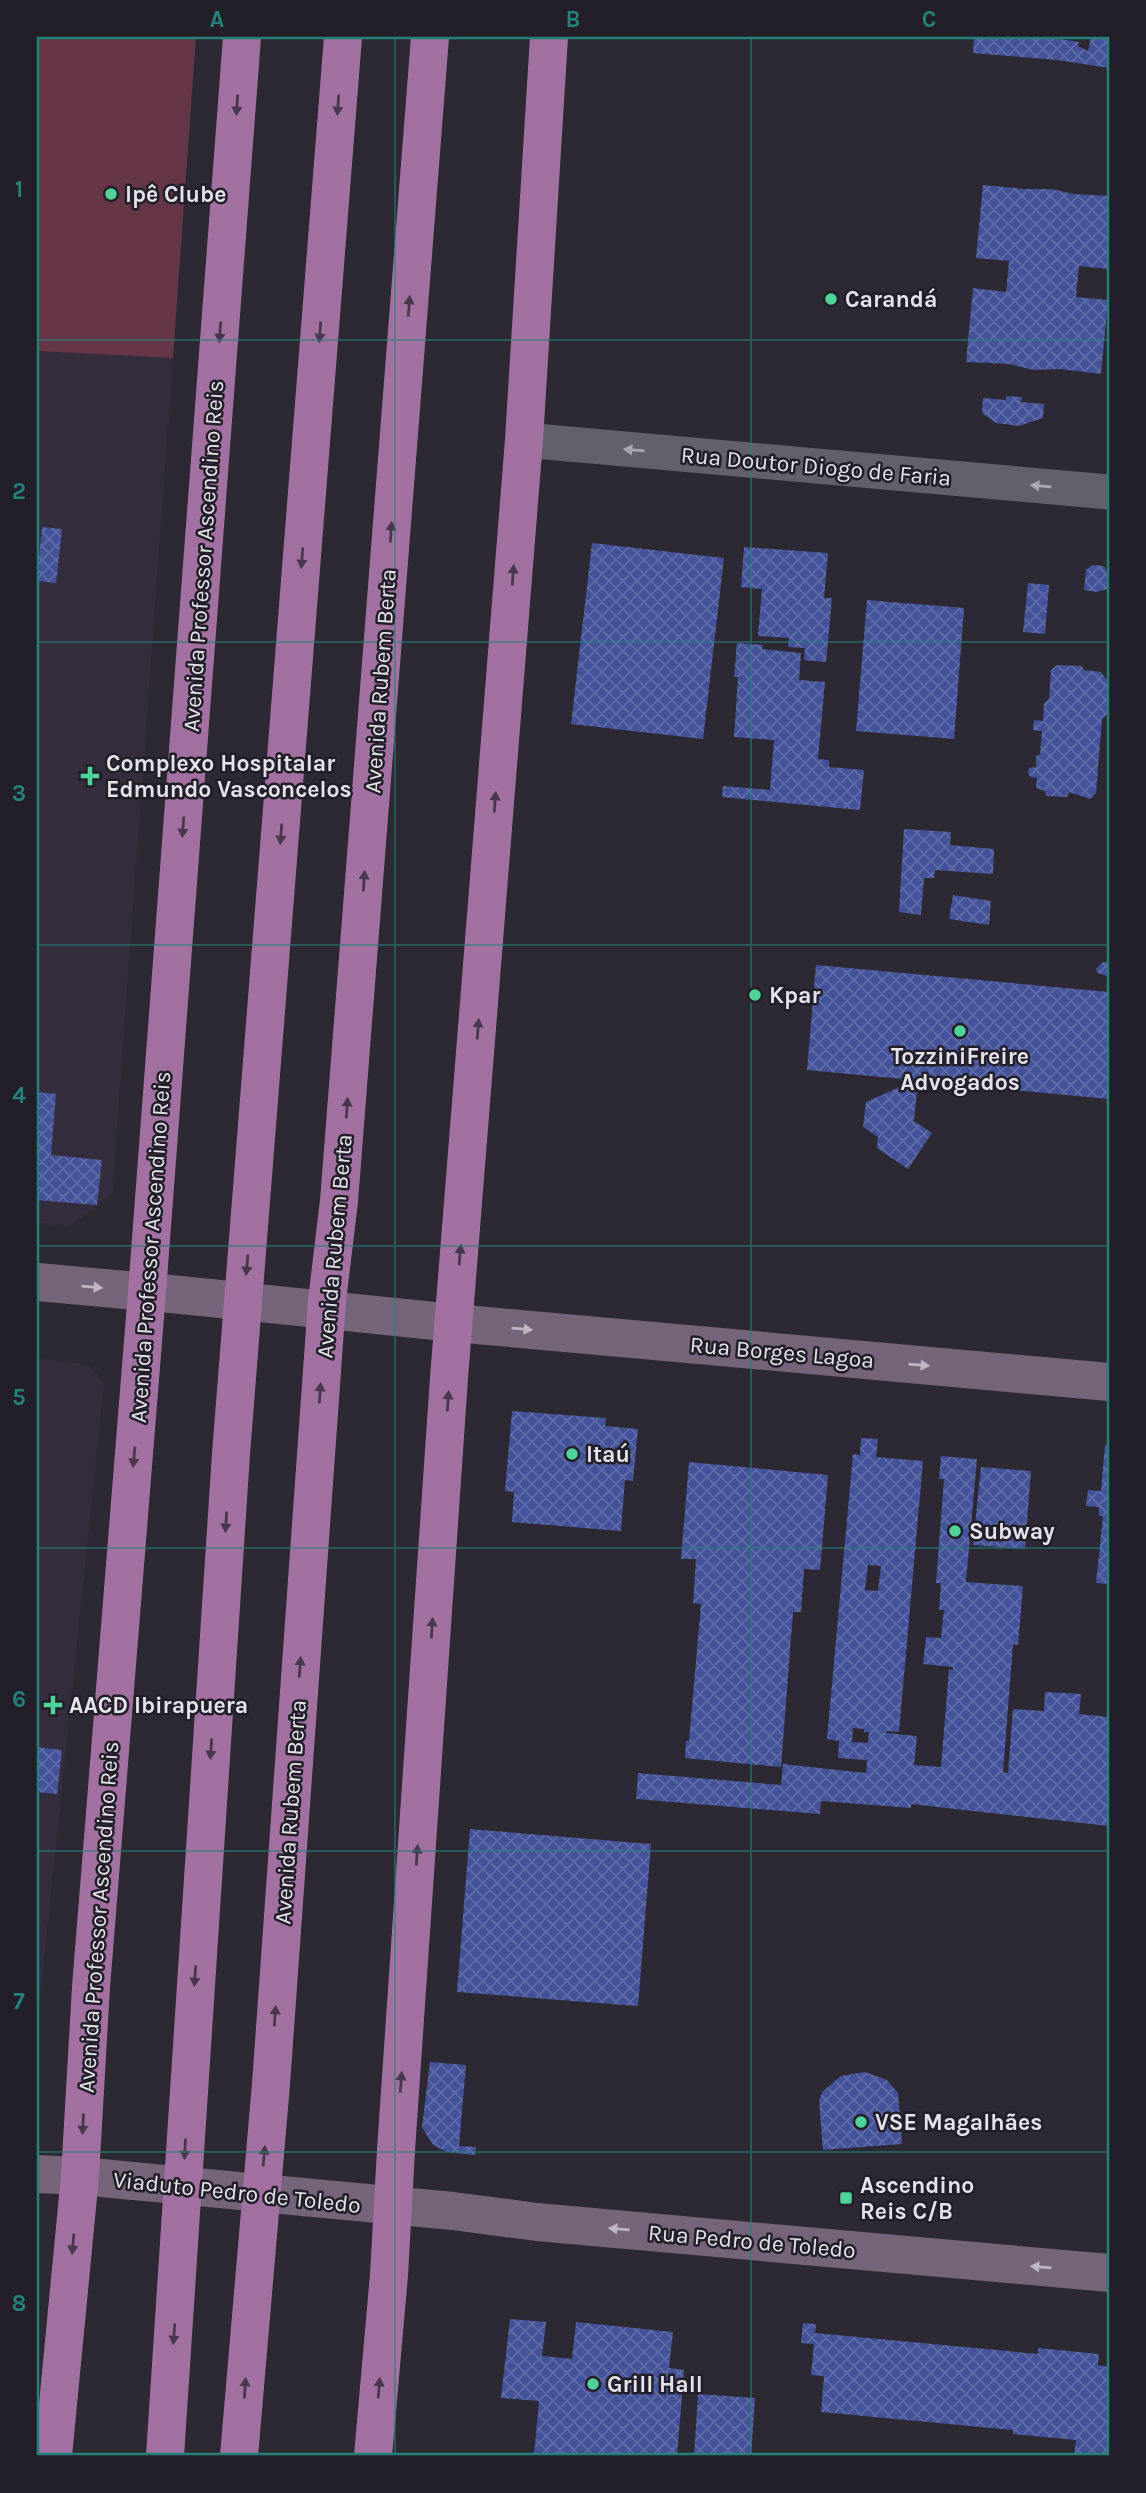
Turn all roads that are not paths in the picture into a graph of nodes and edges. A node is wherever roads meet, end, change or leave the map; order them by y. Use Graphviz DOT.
graph roads {
  1 [pos="242,37"];
  2 [pos="343,37"];
  3 [pos="430,37"];
  4 [pos="549,37"];
  5 [pos="524,440"];
  6 [pos="1109,492"];
  7 [pos="37,1282"];
  8 [pos="159,1293"];
  9 [pos="454,1324"];
  10 [pos="1109,1382"];
  11 [pos="37,2175"];
  12 [pos="96,2178"];
  13 [pos="378,2206"];
  14 [pos="1109,2273"];
  15 [pos="53,2456"];
  16 [pos="165,2456"];
  17 [pos="239,2456"];
  18 [pos="373,2456"];
  1 -- 8 [label="highway, Avenida Professor Ascendino Reis, one-way"];
  2 -- 16 [label="highway, one-way"];
  17 -- 3 [label="highway, Avenida Rubem Berta, one-way"];
  4 -- 5 [label="highway"];
  6 -- 5 [label="street, Rua Doutor Diogo de Faria, one-way"];
  9 -- 5 [label="highway, one-way"];
  7 -- 8 [label="street, one-way"];
  8 -- 9 [label="street, Rua Borges Lagoa"];
  8 -- 12 [label="highway, Avenida Professor Ascendino Reis, one-way"];
  9 -- 10 [label="street, Rua Borges Lagoa, one-way"];
  13 -- 9 [label="highway, one-way"];
  11 -- 12 [label="street"];
  12 -- 13 [label="street, Viaduto Pedro de Toledo"];
  12 -- 15 [label="highway, Avenida Professor Ascendino Reis, one-way"];
  14 -- 13 [label="street, Rua Pedro de Toledo, one-way"];
  18 -- 13 [label="highway, one-way"];
}
